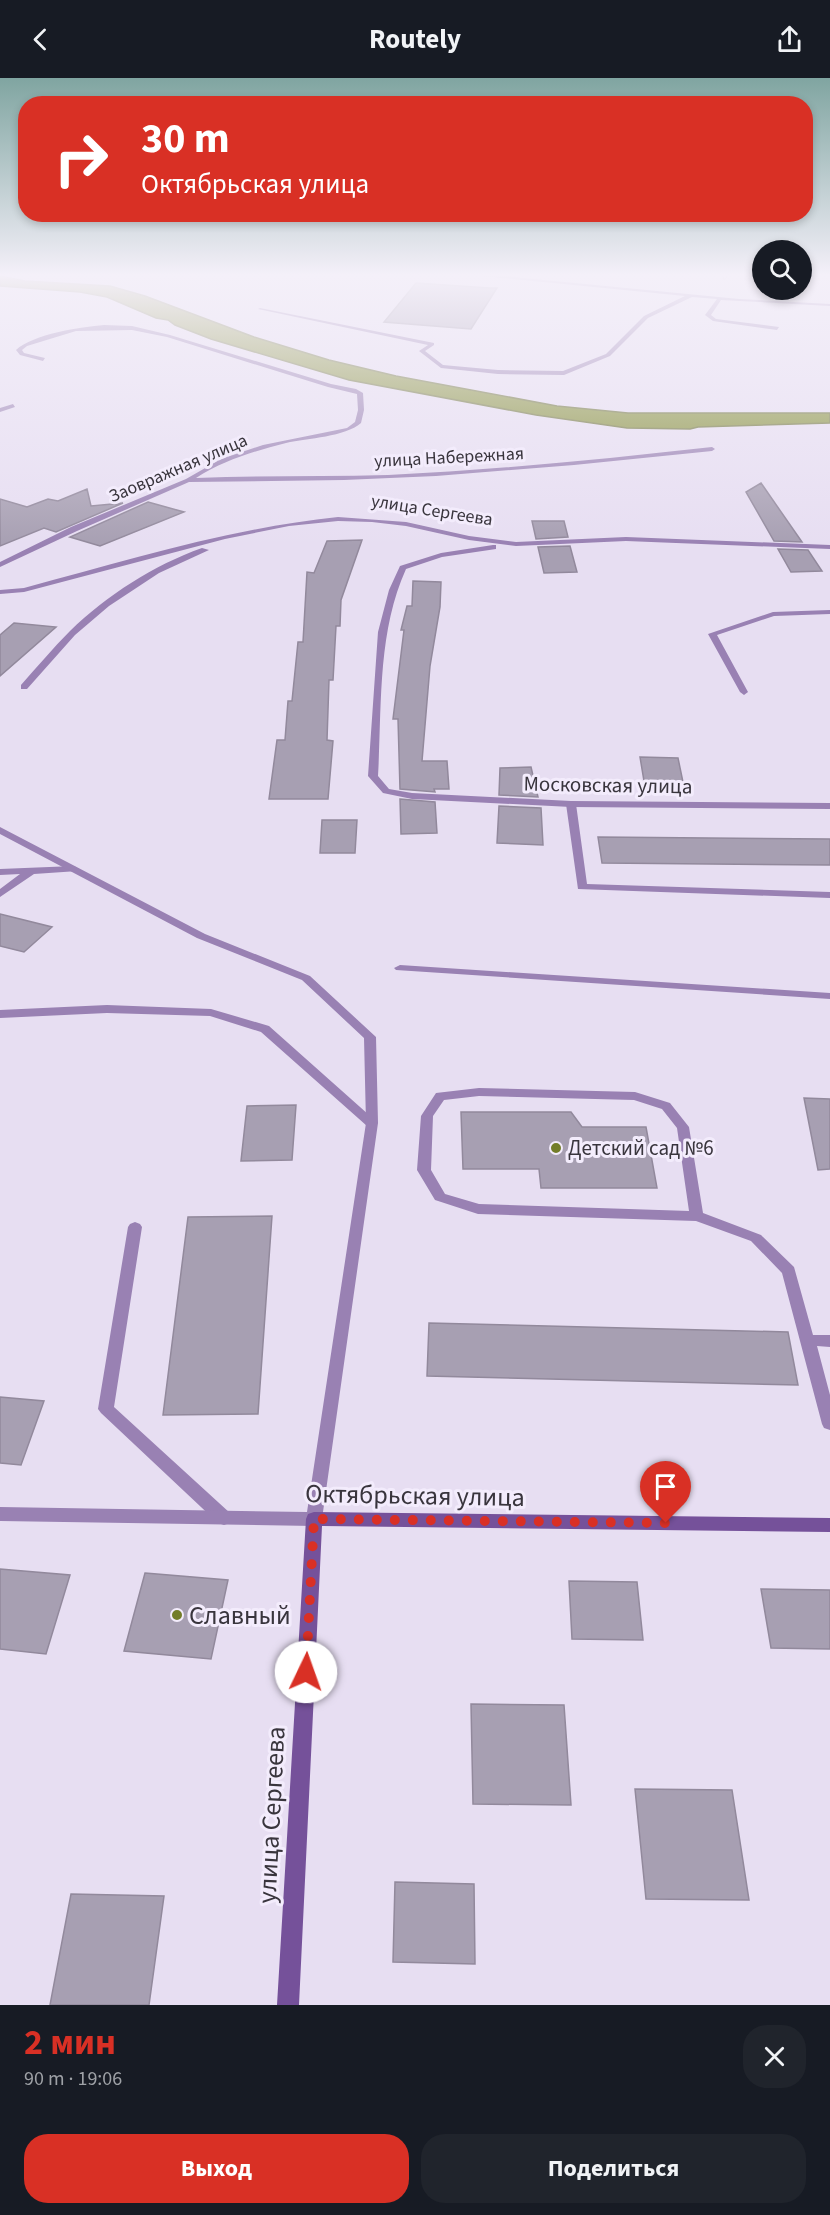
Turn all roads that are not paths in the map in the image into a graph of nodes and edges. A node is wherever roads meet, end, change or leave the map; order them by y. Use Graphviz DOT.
graph roads {
  1 [pos="265,366"];
  2 [pos="441,366"];
  3 [pos="581,366"];
  4 [pos="13,406"];
  5 [pos="0,410"];
  6 [pos="712,449"];
  7 [pos="188,480"];
  8 [pos="289,524"];
  9 [pos="450,534"];
  10 [pos="516,544"];
  11 [pos="830,547"];
  12 [pos="441,555"];
  13 [pos="0,565"];
  14 [pos="0,592"];
  15 [pos="830,612"];
  16 [pos="24,687"];
  17 [pos="744,692"];
  18 [pos="571,804"];
  19 [pos="830,806"];
  20 [pos="0,830"];
  21 [pos="74,869"];
  22 [pos="0,872"];
  23 [pos="29,873"];
  24 [pos="0,894"];
  25 [pos="830,895"];
  26 [pos="400,968"];
  27 [pos="830,996"];
  28 [pos="0,1014"];
  29 [pos="372,1122"];
  30 [pos="697,1216"];
  31 [pos="135,1227"];
  32 [pos="809,1340"];
  33 [pos="830,1341"];
  34 [pos="830,1424"];
  35 [pos="0,1514"];
  36 [pos="224,1518"];
  37 [pos="314,1519"];
  38 [pos="830,1525"];
  39 [pos="288,2005"];
  1 -- 7 [label="street, Заовражная улица"];
  2 -- 3 [label="street"];
  4 -- 5 [label="street"];
  6 -- 7 [label="street, улица Набережная"];
  7 -- 13 [label="street, Заовражная улица"];
  8 -- 9 [label="street, улица Сергеева"];
  8 -- 14 [label="street, улица Сергеева"];
  8 -- 16 [label="street"];
  9 -- 10 [label="street, улица Сергеева"];
  9 -- 12 [label="street"];
  10 -- 11 [label="street, улица Сергеева"];
  10 -- 12 [label="street"];
  12 -- 18 [label="street, Московская улица"];
  15 -- 17 [label="street"];
  18 -- 19 [label="street, Московская улица"];
  18 -- 25 [label="street"];
  20 -- 21 [label="street"];
  21 -- 23 [label="street"];
  21 -- 29 [label="street"];
  22 -- 23 [label="street"];
  23 -- 24 [label="street"];
  26 -- 27 [label="street"];
  28 -- 29 [label="street"];
  29 -- 37 [label="street"];
  30 -- 30 [label="street"];
  30 -- 32 [label="street"];
  31 -- 36 [label="street"];
  32 -- 33 [label="street"];
  32 -- 34 [label="street"];
  35 -- 36 [label="street, Октябрьская улица"];
  36 -- 37 [label="street, Октябрьская улица"];
  37 -- 38 [label="main road, Октябрьская улица"];
  37 -- 39 [label="main road, улица Сергеева"];
}
